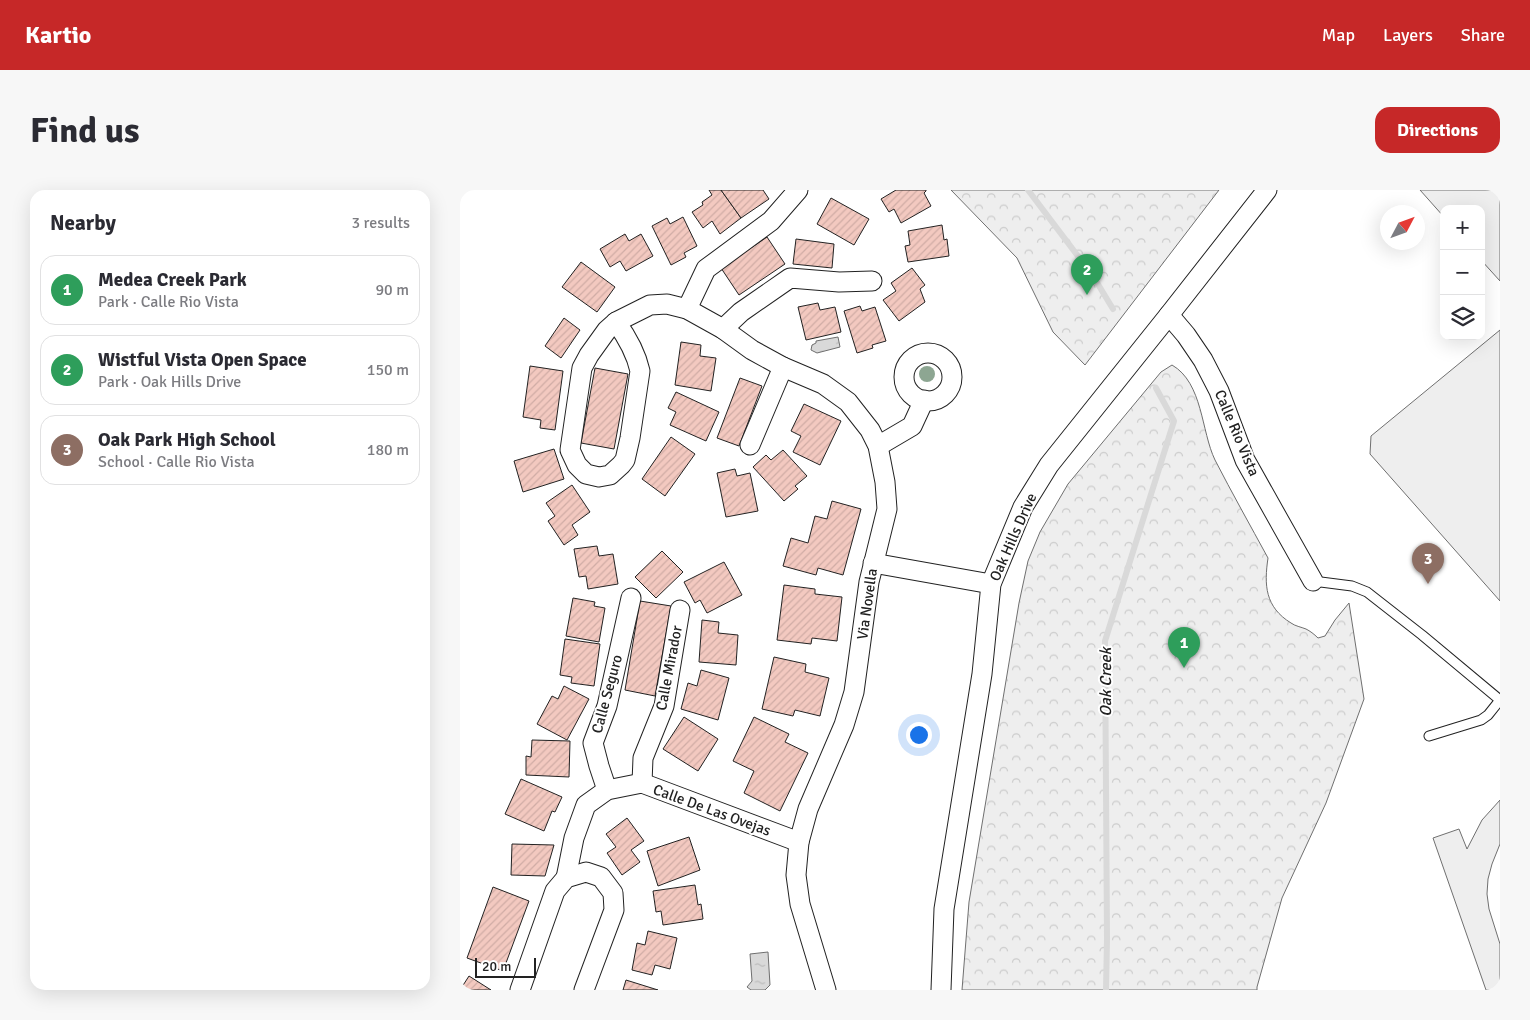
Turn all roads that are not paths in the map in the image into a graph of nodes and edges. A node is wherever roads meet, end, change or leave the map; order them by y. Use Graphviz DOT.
graph roads {
  1 [pos="798,190"];
  2 [pos="1267,190"];
  3 [pos="872,281"];
  4 [pos="687,310"];
  5 [pos="1169,315"];
  6 [pos="616,322"];
  7 [pos="723,329"];
  8 [pos="784,367"];
  9 [pos="924,400"];
  10 [pos="750,445"];
  11 [pos="878,446"];
  12 [pos="873,563"];
  13 [pos="1313,581"];
  14 [pos="991,584"];
  15 [pos="631,598"];
  16 [pos="680,610"];
  17 [pos="1500,700"];
  18 [pos="1429,736"];
  19 [pos="642,783"];
  20 [pos="607,790"];
  21 [pos="799,842"];
  22 [pos="566,878"];
  23 [pos="520,990"];
  24 [pos="584,990"];
  25 [pos="826,990"];
  26 [pos="941,990"];
  1 -- 4 [label="street"];
  2 -- 5 [label="street, Oak Hills Drive"];
  3 -- 7 [label="street"];
  4 -- 6 [label="street, Via Novella"];
  4 -- 7 [label="street, Via Novella"];
  5 -- 13 [label="street, Calle Rio Vista"];
  5 -- 14 [label="street, Oak Hills Drive"];
  6 -- 6 [label="street"];
  7 -- 8 [label="street, Via Novella"];
  8 -- 10 [label="street"];
  8 -- 11 [label="street, Via Novella"];
  9 -- 11 [label="street"];
  11 -- 12 [label="street, Via Novella"];
  12 -- 14 [label="street"];
  12 -- 21 [label="street, Via Novella"];
  13 -- 17 [label="lane"];
  14 -- 26 [label="street, Oak Hills Drive"];
  15 -- 20 [label="street, Calle Seguro"];
  16 -- 19 [label="street, Calle Mirador"];
  17 -- 18 [label="lane"];
  19 -- 20 [label="street, Calle De Las Ovejas"];
  19 -- 21 [label="street, Calle De Las Ovejas"];
  20 -- 22 [label="street, Calle De Las Ovejas"];
  21 -- 25 [label="street, Via Novella"];
  22 -- 23 [label="street, Calle De Las Ovejas"];
  22 -- 24 [label="street"];
}
